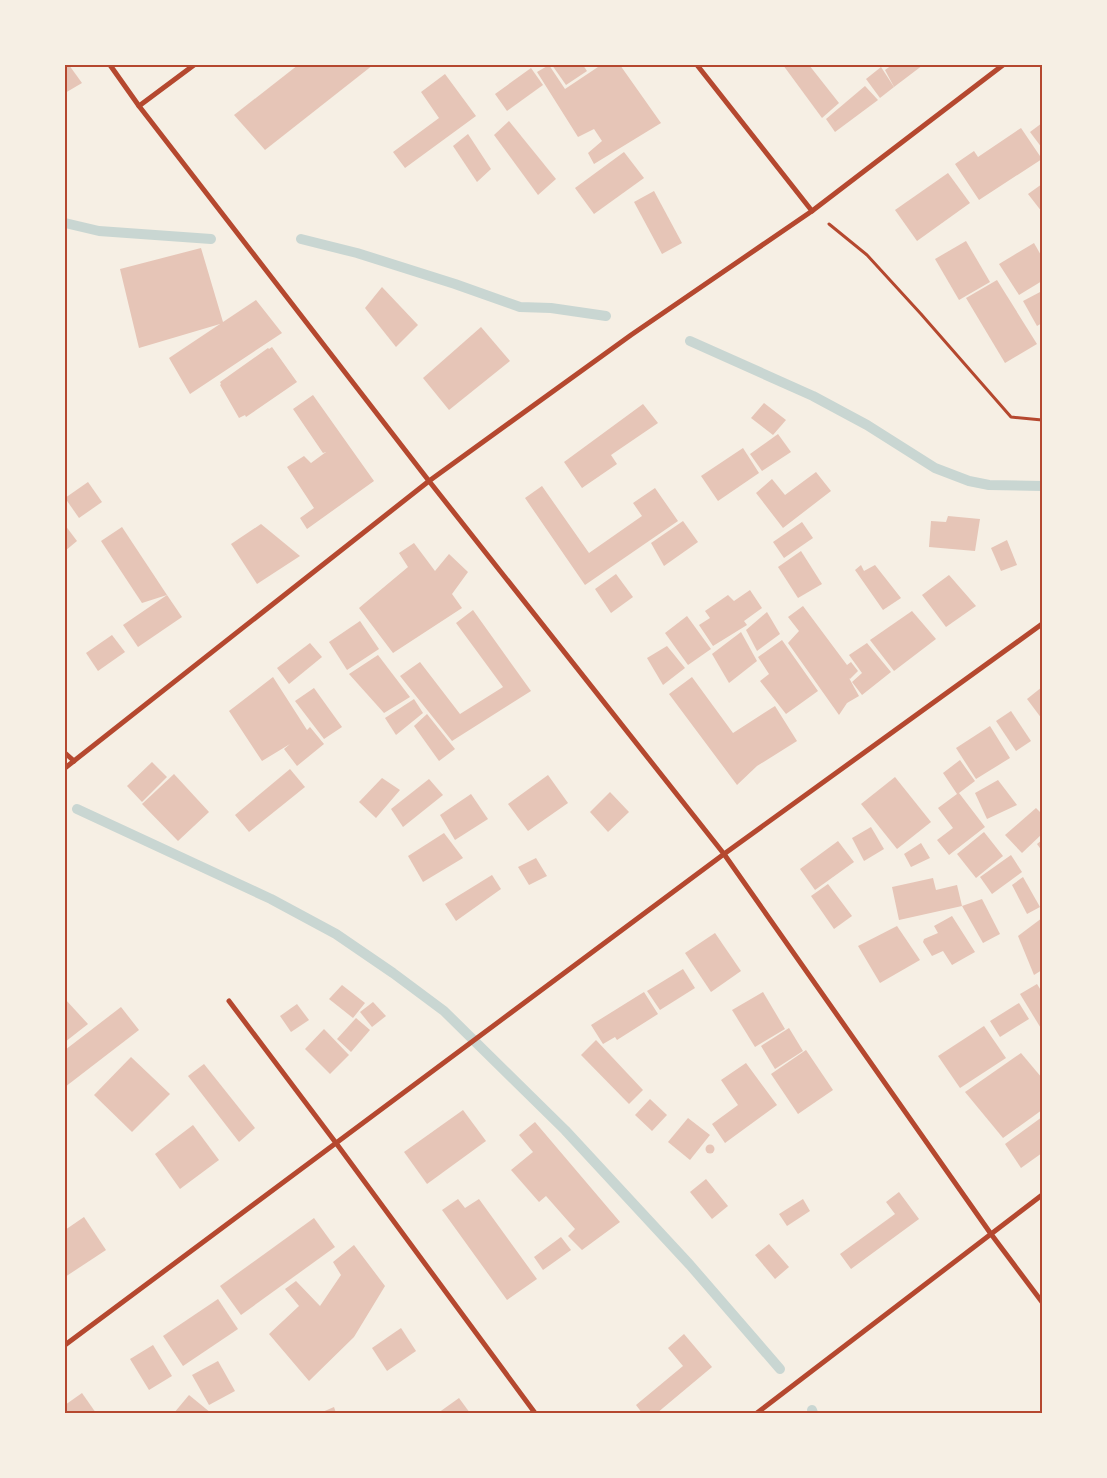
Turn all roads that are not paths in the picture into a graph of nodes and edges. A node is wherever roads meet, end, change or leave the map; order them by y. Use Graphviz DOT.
graph roads {
  1 [pos="110,65"];
  2 [pos="194,65"];
  3 [pos="696,65"];
  4 [pos="1003,65"];
  5 [pos="139,106"];
  6 [pos="812,211"];
  7 [pos="429,481"];
  8 [pos="1042,624"];
  9 [pos="65,753"];
  10 [pos="74,761"];
  11 [pos="65,768"];
  12 [pos="724,854"];
  13 [pos="229,1001"];
  14 [pos="336,1143"];
  15 [pos="1042,1195"];
  16 [pos="991,1234"];
  17 [pos="1042,1302"];
  18 [pos="65,1345"];
  19 [pos="535,1413"];
  20 [pos="757,1413"];
  1 -- 5 [label="street"];
  2 -- 5 [label="street"];
  3 -- 6 [label="street"];
  4 -- 6 [label="street"];
  5 -- 7 [label="street"];
  6 -- 7 [label="street"];
  7 -- 10 [label="street"];
  7 -- 12 [label="street"];
  8 -- 12 [label="street"];
  9 -- 10 [label="street"];
  10 -- 11 [label="street"];
  12 -- 14 [label="street"];
  12 -- 16 [label="street"];
  13 -- 14 [label="street"];
  14 -- 18 [label="street"];
  14 -- 19 [label="street"];
  15 -- 16 [label="street"];
  16 -- 17 [label="street"];
  16 -- 20 [label="street"];
}
